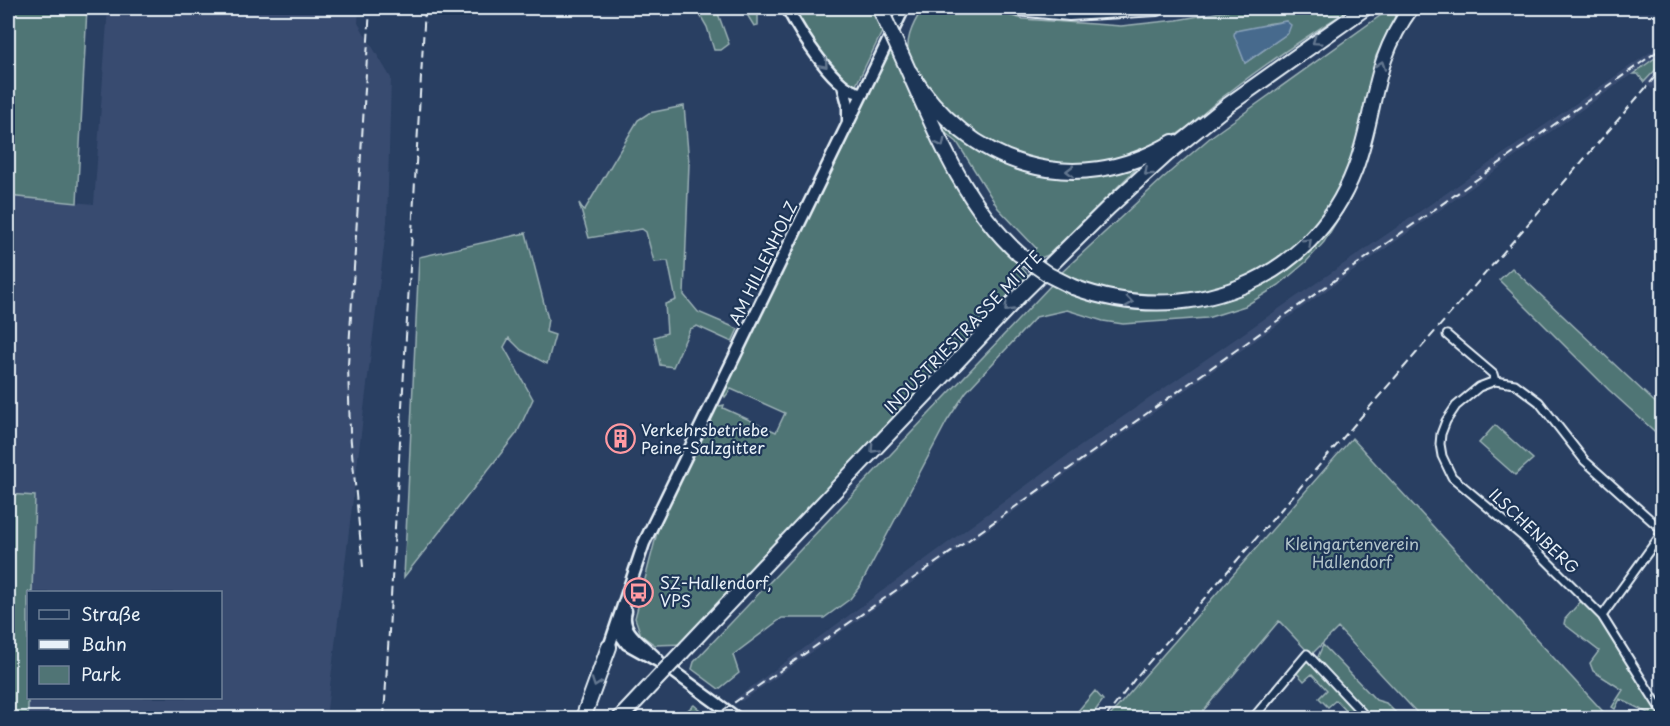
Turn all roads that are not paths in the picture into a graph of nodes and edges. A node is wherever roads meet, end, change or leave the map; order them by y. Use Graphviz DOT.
graph roads {
  1 [pos="788,8"];
  2 [pos="904,8"];
  3 [pos="1017,8"];
  4 [pos="1157,8"];
  5 [pos="1365,8"];
  6 [pos="1411,8"];
  7 [pos="880,9"];
  8 [pos="909,71"];
  9 [pos="843,84"];
  10 [pos="863,93"];
  11 [pos="1209,120"];
  12 [pos="848,124"];
  13 [pos="1447,335"];
  14 [pos="1495,381"];
  15 [pos="1662,531"];
  16 [pos="650,532"];
  17 [pos="1602,616"];
  18 [pos="617,620"];
  19 [pos="633,637"];
  20 [pos="621,638"];
  21 [pos="609,647"];
  22 [pos="663,664"];
  23 [pos="1662,712"];
  24 [pos="583,718"];
  25 [pos="620,718"];
  26 [pos="737,718"];
  27 [pos="1253,718"];
  28 [pos="1367,718"];
  1 -- 9 [label="street, one-way"];
  2 -- 10 [label="street, AM HILLENHOLZ"];
  3 -- 4 [label="highway"];
  5 -- 11 [label="highway, INDUSTRIESTRASSE MITTE, one-way"];
  8 -- 6 [label="highway, one-way, bridge"];
  7 -- 8 [label="highway, bridge"];
  11 -- 8 [label="highway, one-way"];
  9 -- 10 [label="street"];
  9 -- 12 [label="street"];
  10 -- 12 [label="street, AM HILLENHOLZ"];
  11 -- 25 [label="highway, INDUSTRIESTRASSE MITTE, one-way, bridge"];
  12 -- 16 [label="street, AM HILLENHOLZ"];
  13 -- 14 [label="street"];
  14 -- 15 [label="street"];
  14 -- 17 [label="street, ILSCHENBERG"];
  15 -- 17 [label="street"];
  16 -- 18 [label="street, AM HILLENHOLZ"];
  16 -- 19 [label="street, AM HILLENHOLZ"];
  17 -- 23 [label="street, ILSCHENBERG"];
  18 -- 20 [label="street"];
  18 -- 21 [label="street, AM HILLENHOLZ"];
  19 -- 20 [label="street"];
  19 -- 22 [label="street"];
  20 -- 21 [label="street"];
  20 -- 22 [label="street"];
  21 -- 24 [label="highway, one-way"];
  22 -- 26 [label="street"];
  27 -- 28 [label="street"];
}
